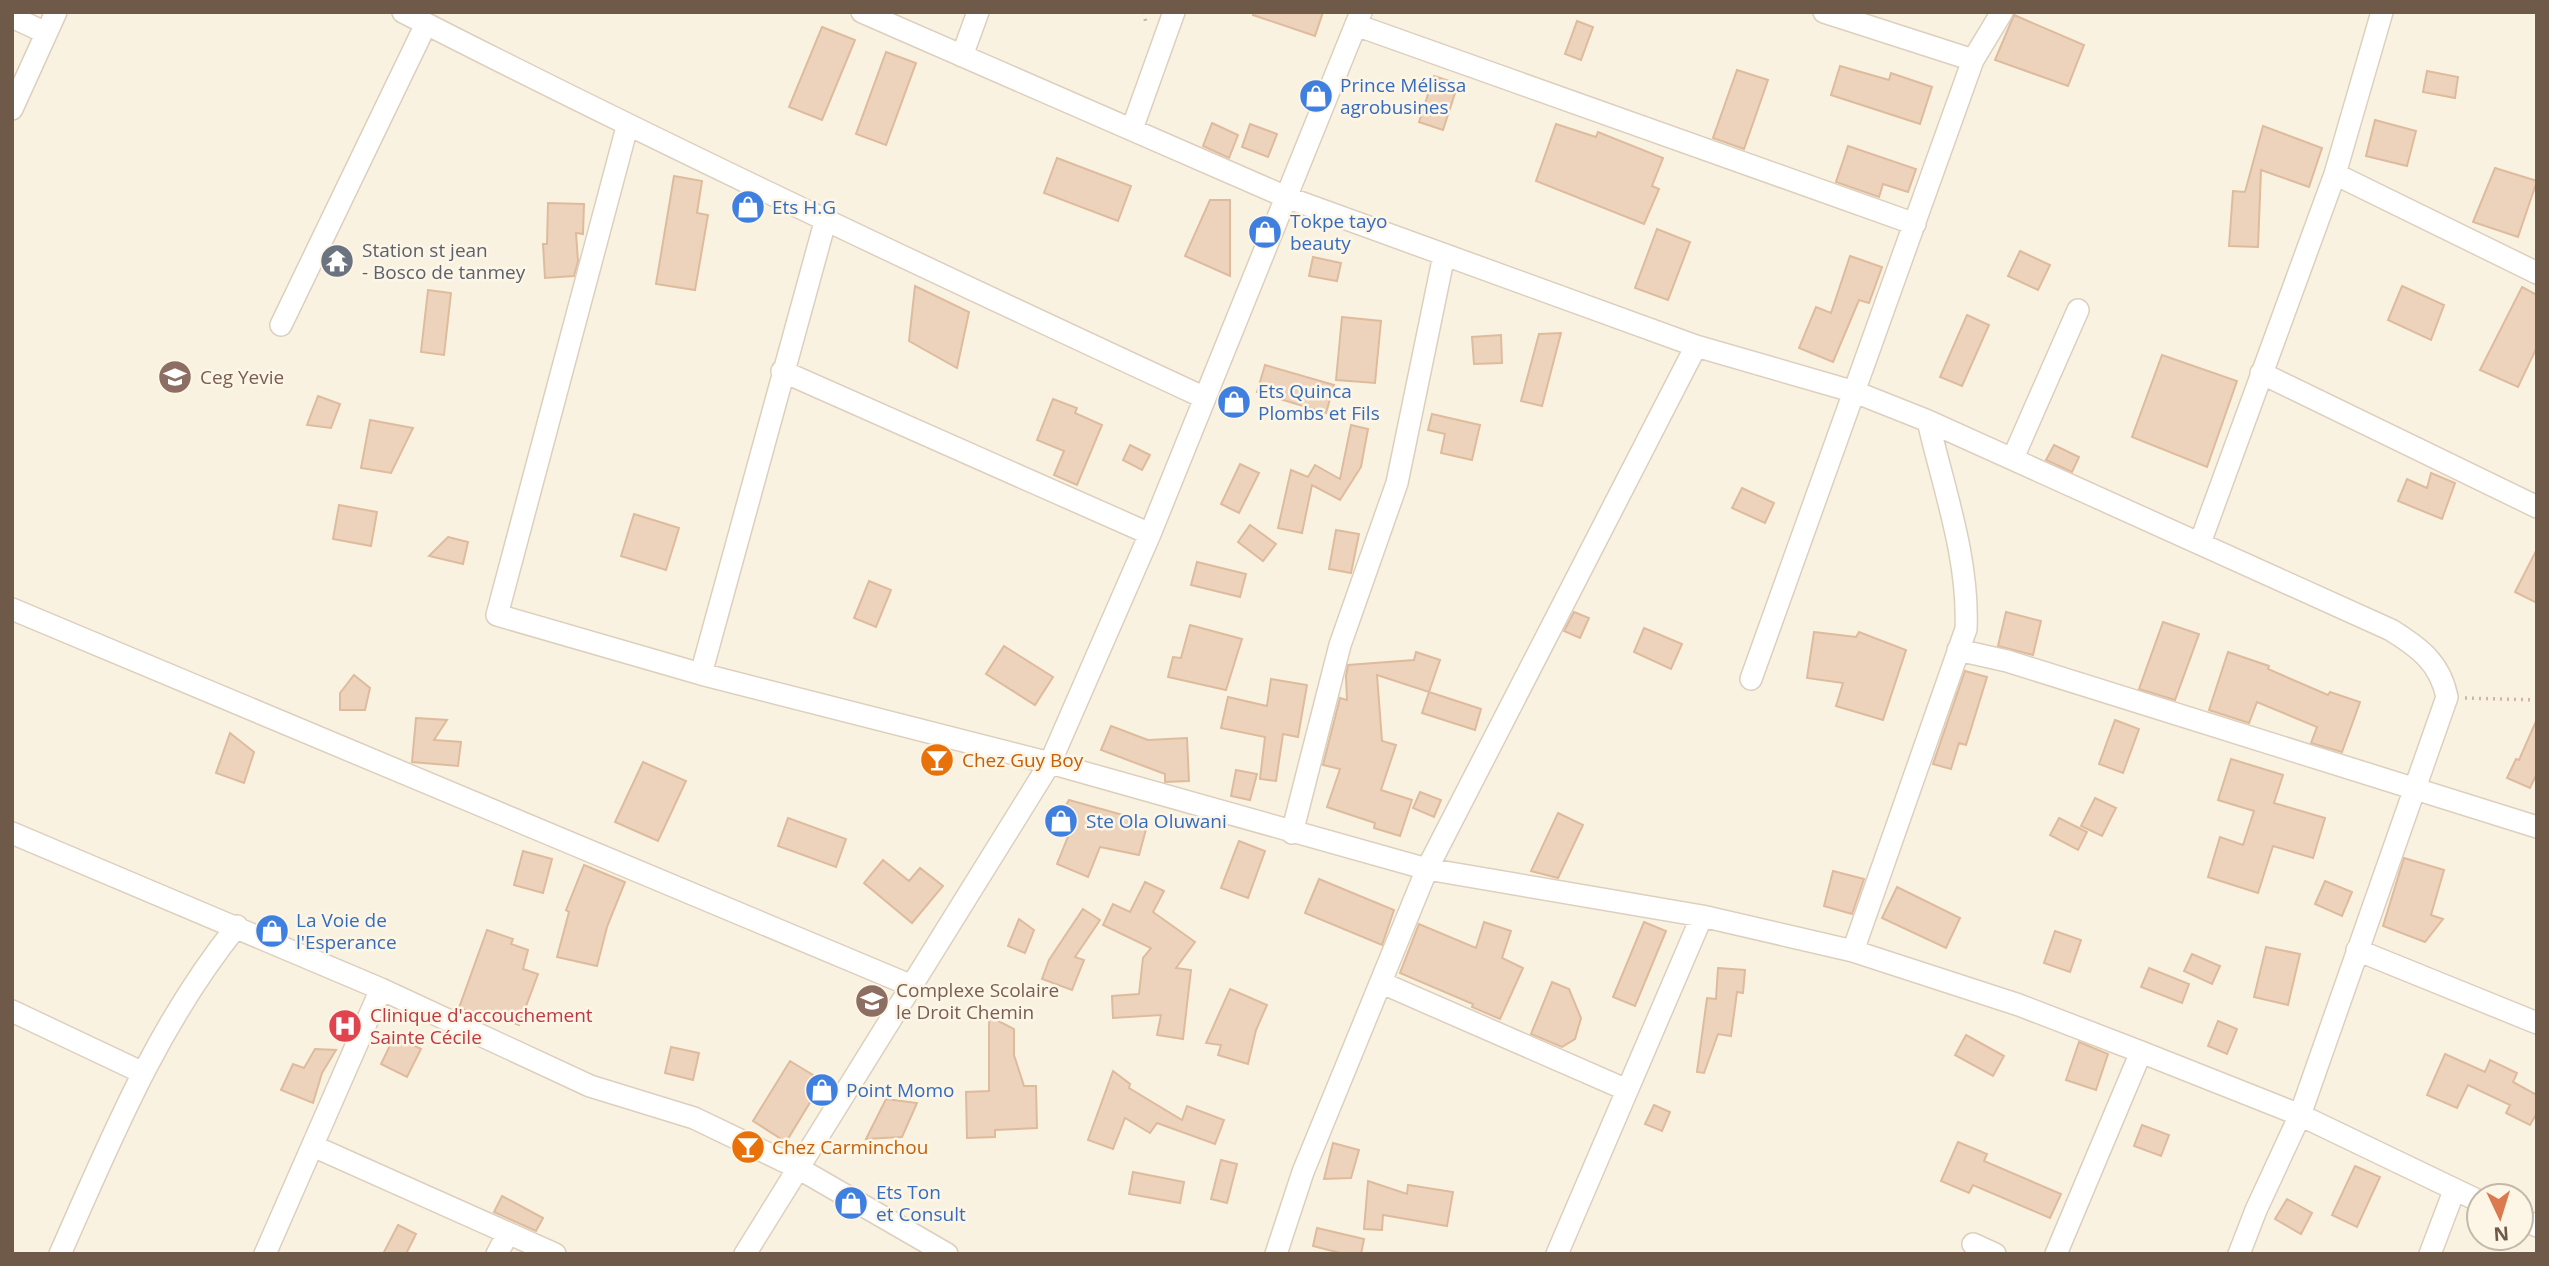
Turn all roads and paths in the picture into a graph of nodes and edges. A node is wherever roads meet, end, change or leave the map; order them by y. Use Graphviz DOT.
graph roads {
  1 [pos="56,12"];
  2 [pos="403,12"];
  3 [pos="862,12"];
  4 [pos="978,12"];
  5 [pos="1174,12"];
  6 [pos="1824,12"];
  7 [pos="2002,12"];
  8 [pos="2382,12"];
  9 [pos="12,17"];
  10 [pos="1359,18"];
  11 [pos="426,24"];
  12 [pos="46,33"];
  13 [pos="962,56"];
  14 [pos="1973,60"];
  15 [pos="12,109"];
  16 [pos="627,127"];
  17 [pos="1132,129"];
  18 [pos="2335,174"];
  19 [pos="1286,197"];
  20 [pos="825,222"];
  21 [pos="1915,223"];
  22 [pos="1444,255"];
  23 [pos="2537,273"];
  24 [pos="2078,310"];
  25 [pos="281,325"];
  26 [pos="1696,346"];
  27 [pos="782,370"];
  28 [pos="2261,373"];
  29 [pos="1855,392"];
  30 [pos="1205,398"];
  31 [pos="1928,421"];
  32 [pos="2013,458"];
  33 [pos="2537,507"];
  34 [pos="1150,534"];
  35 [pos="2200,543"];
  36 [pos="12,609"];
  37 [pos="1958,650"];
  38 [pos="701,674"];
  39 [pos="1751,679"];
  40 [pos="2447,697"];
  41 [pos="2537,700"];
  42 [pos="1050,763"];
  43 [pos="2414,791"];
  44 [pos="2537,827"];
  45 [pos="12,833"];
  46 [pos="1292,833"];
  47 [pos="1427,869"];
  48 [pos="1702,916"];
  49 [pos="237,926"];
  50 [pos="2357,950"];
  51 [pos="1853,951"];
  52 [pos="1382,983"];
  53 [pos="912,986"];
  54 [pos="381,989"];
  55 [pos="12,1011"];
  56 [pos="2537,1023"];
  57 [pos="2141,1052"];
  58 [pos="141,1072"];
  59 [pos="1627,1090"];
  60 [pos="2300,1115"];
  61 [pos="313,1146"];
  62 [pos="797,1168"];
  63 [pos="2454,1191"];
  64 [pos="2465,1195"];
  65 [pos="508,1233"];
  66 [pos="1973,1244"];
  67 [pos="60,1254"];
  68 [pos="265,1254"];
  69 [pos="497,1254"];
  70 [pos="555,1254"];
  71 [pos="746,1254"];
  72 [pos="947,1254"];
  73 [pos="1276,1254"];
  74 [pos="1557,1254"];
  75 [pos="1995,1254"];
  76 [pos="2056,1254"];
  77 [pos="2239,1254"];
  78 [pos="2430,1254"];
  1 -- 12 [label="street"];
  2 -- 11 [label="street"];
  3 -- 13 [label="street"];
  4 -- 13 [label="street"];
  5 -- 17 [label="street"];
  6 -- 14 [label="street"];
  7 -- 14 [label="street"];
  8 -- 18 [label="street"];
  9 -- 12 [label="street"];
  10 -- 19 [label="street"];
  10 -- 21 [label="street"];
  11 -- 16 [label="street"];
  11 -- 25 [label="street"];
  12 -- 15 [label="street"];
  13 -- 17 [label="street"];
  14 -- 21 [label="street"];
  16 -- 20 [label="street"];
  16 -- 38 [label="street"];
  17 -- 19 [label="street"];
  18 -- 23 [label="street"];
  18 -- 28 [label="street"];
  19 -- 22 [label="street"];
  19 -- 30 [label="street"];
  20 -- 27 [label="street"];
  20 -- 30 [label="street"];
  21 -- 29 [label="street"];
  22 -- 26 [label="street"];
  22 -- 46 [label="street"];
  24 -- 32 [label="street"];
  26 -- 29 [label="street"];
  26 -- 47 [label="street"];
  27 -- 34 [label="street"];
  27 -- 38 [label="street"];
  28 -- 33 [label="street"];
  28 -- 35 [label="street"];
  29 -- 31 [label="street"];
  29 -- 39 [label="street"];
  30 -- 34 [label="street"];
  31 -- 32 [label="street"];
  31 -- 37 [label="street"];
  32 -- 35 [label="street"];
  34 -- 42 [label="street"];
  35 -- 40 [label="street"];
  36 -- 53 [label="street"];
  37 -- 43 [label="street"];
  37 -- 51 [label="street"];
  38 -- 42 [label="street"];
  40 -- 41 [label="path"];
  40 -- 43 [label="street"];
  42 -- 46 [label="street"];
  42 -- 53 [label="street"];
  43 -- 44 [label="street"];
  43 -- 50 [label="street"];
  45 -- 49 [label="street"];
  46 -- 47 [label="street"];
  47 -- 48 [label="street"];
  47 -- 52 [label="street"];
  48 -- 51 [label="street"];
  48 -- 59 [label="street"];
  49 -- 54 [label="street"];
  49 -- 58 [label="street"];
  50 -- 56 [label="street"];
  50 -- 60 [label="street"];
  51 -- 57 [label="street"];
  52 -- 59 [label="street"];
  52 -- 73 [label="street"];
  53 -- 62 [label="street"];
  54 -- 61 [label="street"];
  54 -- 62 [label="street"];
  55 -- 58 [label="street"];
  57 -- 60 [label="street"];
  57 -- 76 [label="street"];
  58 -- 67 [label="street"];
  59 -- 74 [label="street"];
  60 -- 63 [label="street"];
  60 -- 77 [label="street"];
  61 -- 65 [label="street"];
  61 -- 68 [label="street"];
  62 -- 71 [label="street"];
  62 -- 72 [label="street"];
  63 -- 64 [label="street"];
  63 -- 78 [label="street"];
  65 -- 69 [label="street"];
  65 -- 70 [label="street"];
  66 -- 75 [label="street"];
}
